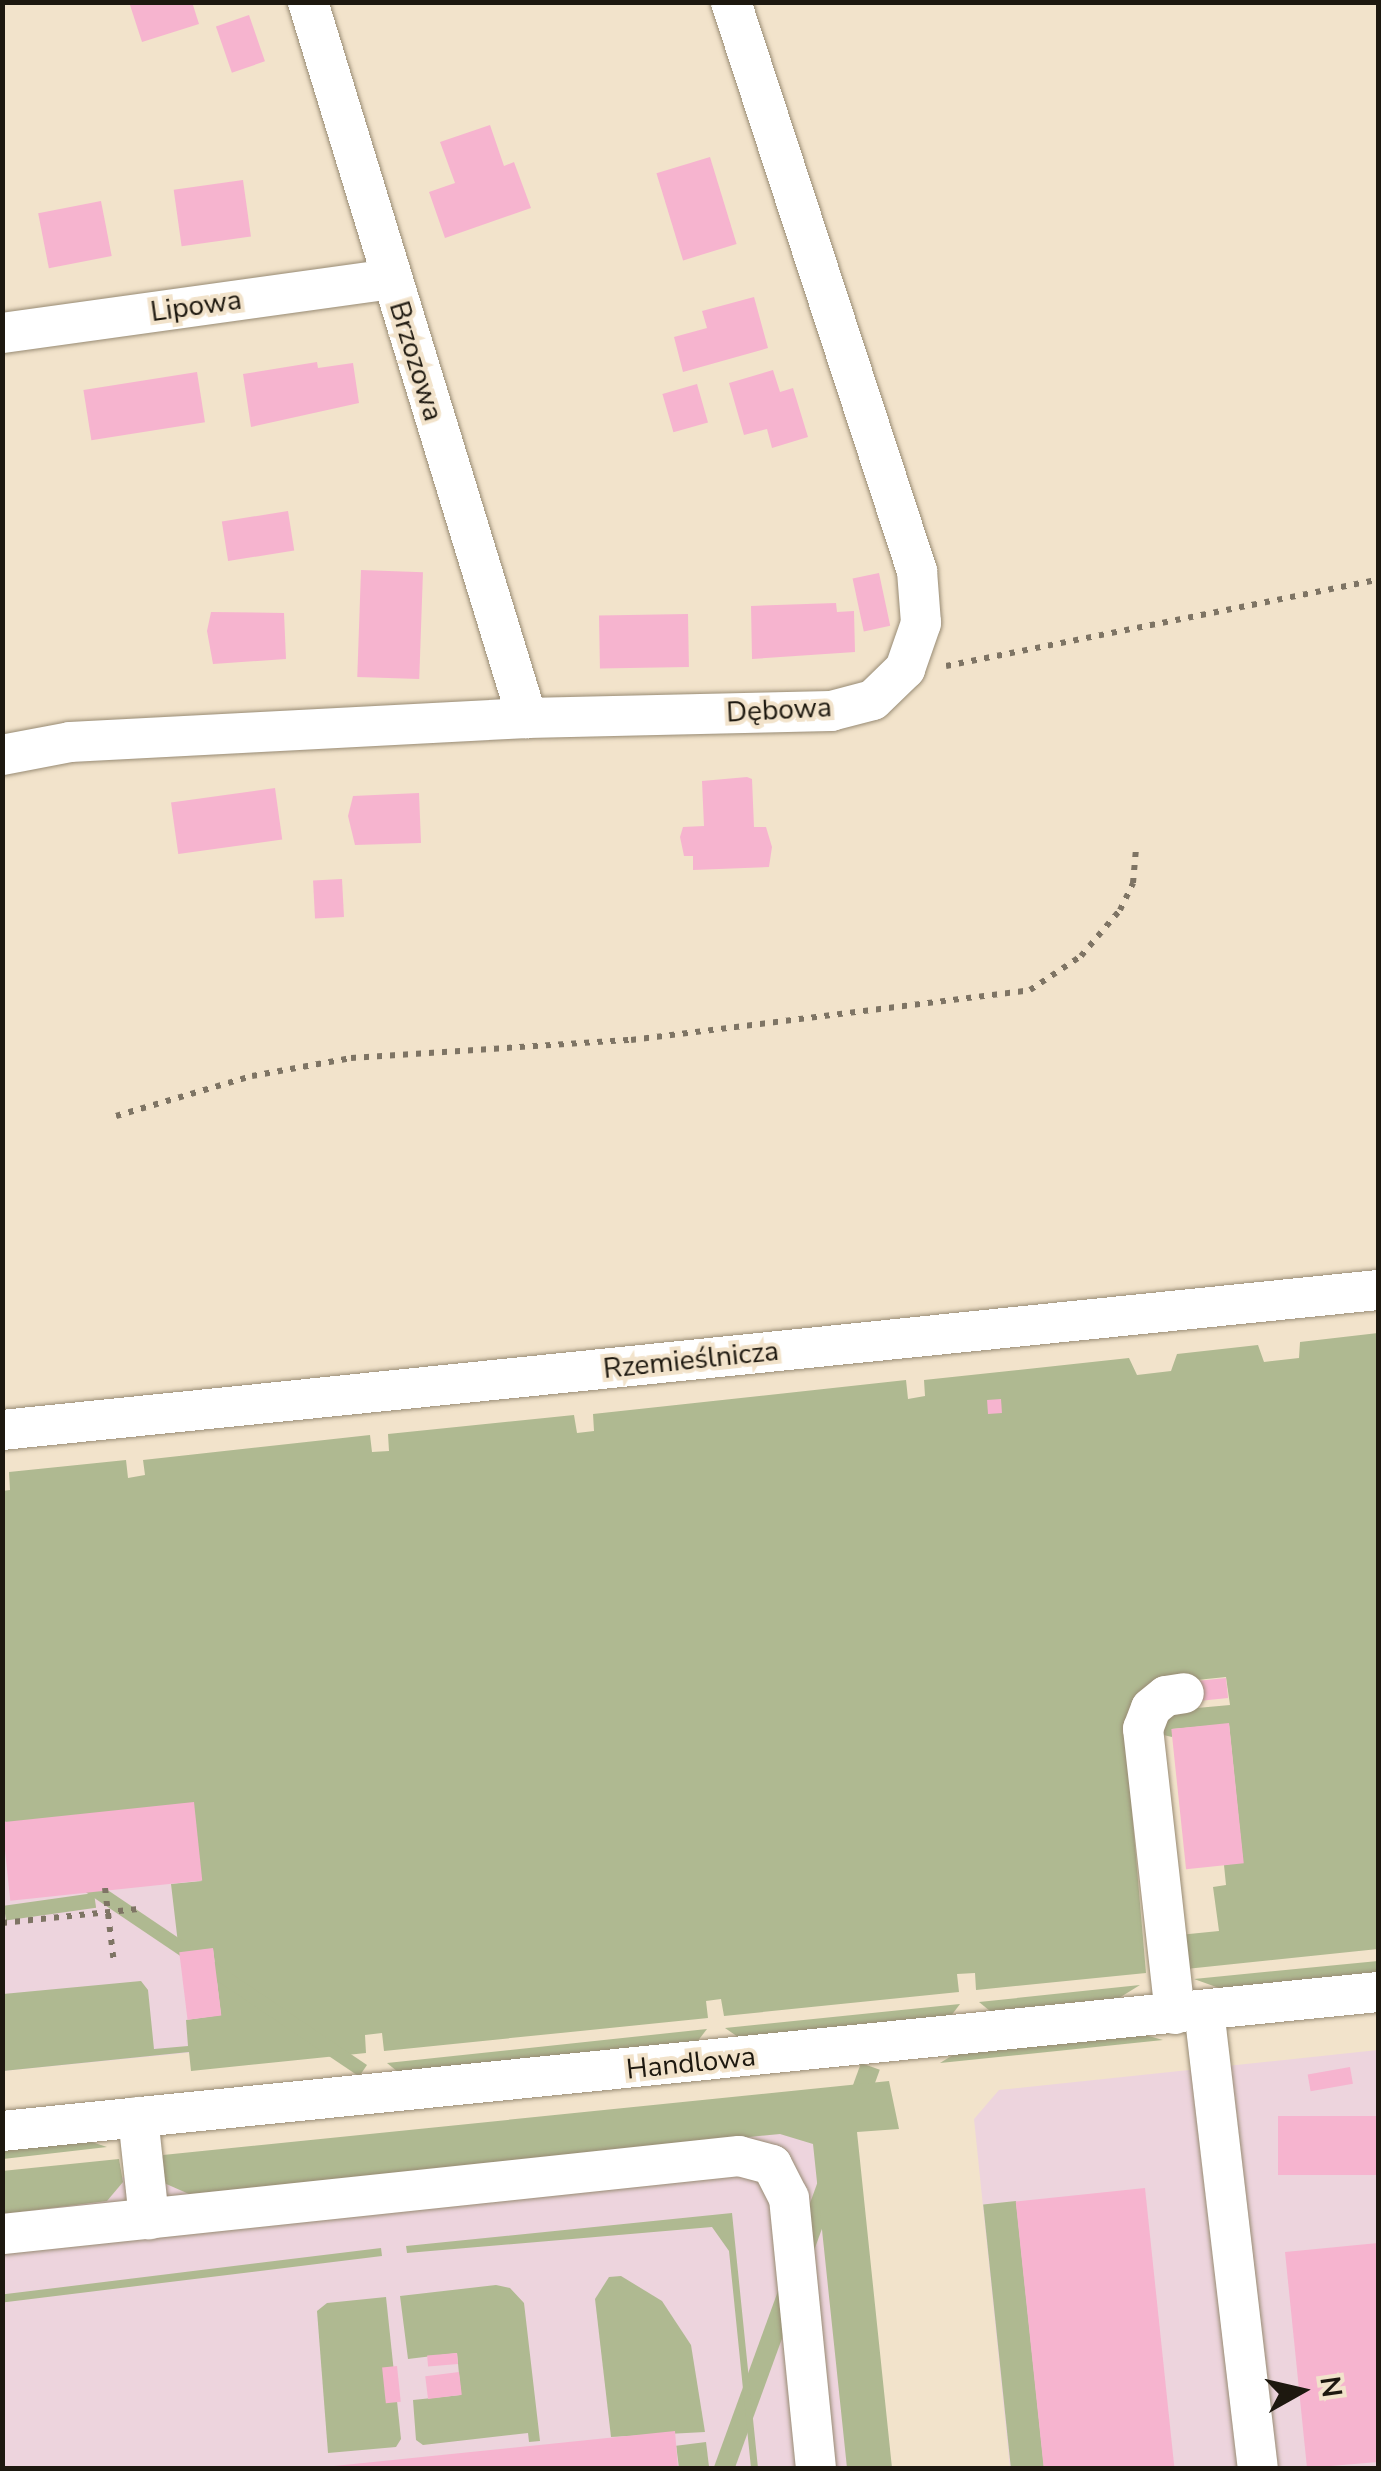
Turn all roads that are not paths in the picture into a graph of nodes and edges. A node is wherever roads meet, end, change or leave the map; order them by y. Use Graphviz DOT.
graph roads {
  1 [pos="308,2"];
  2 [pos="731,2"];
  3 [pos="390,278"];
  4 [pos="2,333"];
  5 [pos="528,718"];
  6 [pos="2,755"];
  7 [pos="1378,1290"];
  8 [pos="2,1430"];
  9 [pos="1184,1693"];
  10 [pos="1378,1992"];
  11 [pos="1189,2012"];
  12 [pos="138,2117"];
  13 [pos="2,2130"];
  14 [pos="149,2219"];
  15 [pos="4,2234"];
  16 [pos="816,2468"];
  17 [pos="1258,2468"];
  1 -- 3 [label="street, Brzozowa"];
  2 -- 5 [label="street, Dębowa"];
  3 -- 4 [label="street, Lipowa"];
  3 -- 5 [label="street, Brzozowa"];
  5 -- 6 [label="street, Dębowa"];
  7 -- 8 [label="street, Rzemieślnicza"];
  9 -- 11 [label="street"];
  10 -- 11 [label="street, Handlowa"];
  11 -- 12 [label="street, Handlowa"];
  11 -- 17 [label="street"];
  12 -- 13 [label="street, Handlowa"];
  12 -- 14 [label="street"];
  14 -- 15 [label="street"];
  14 -- 16 [label="street"];
}
